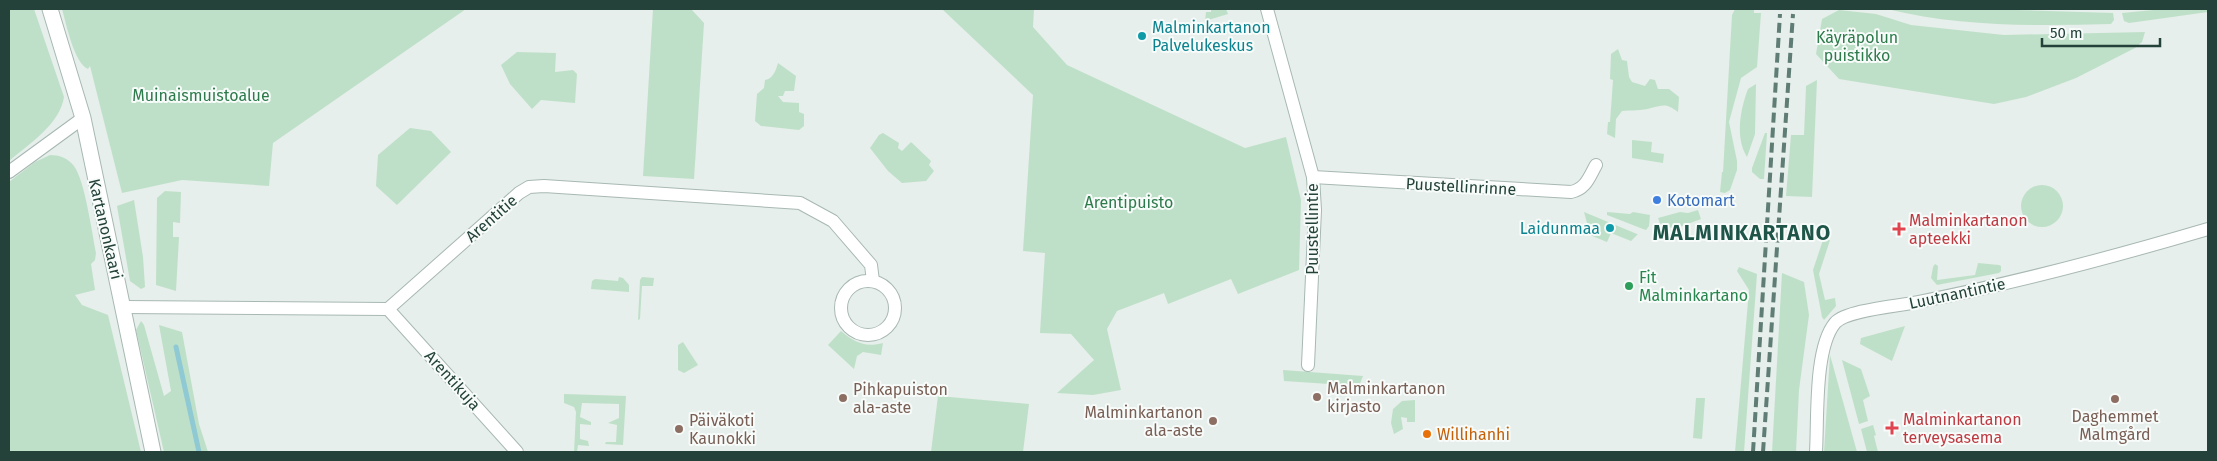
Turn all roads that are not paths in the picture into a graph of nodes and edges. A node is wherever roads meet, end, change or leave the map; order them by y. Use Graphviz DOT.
graph roads {
  1 [pos="50,9"];
  2 [pos="1267,9"];
  3 [pos="83,118"];
  4 [pos="1596,166"];
  5 [pos="9,172"];
  6 [pos="1313,177"];
  7 [pos="2208,229"];
  8 [pos="873,281"];
  9 [pos="124,307"];
  10 [pos="388,309"];
  11 [pos="1308,365"];
  12 [pos="153,452"];
  13 [pos="518,452"];
  14 [pos="1816,452"];
  1 -- 3 [label="street, Kartanonkaari"];
  2 -- 6 [label="street, Puustellintie"];
  3 -- 5 [label="street"];
  3 -- 9 [label="street, Kartanonkaari"];
  4 -- 6 [label="street, Puustellinrinne"];
  6 -- 11 [label="street, Puustellintie"];
  7 -- 14 [label="street, Luutnantintie"];
  8 -- 8 [label="street"];
  8 -- 10 [label="street, Arentitie"];
  9 -- 10 [label="street"];
  9 -- 12 [label="street, Kartanonkaari"];
  10 -- 13 [label="street, Arentikuja"];
}
